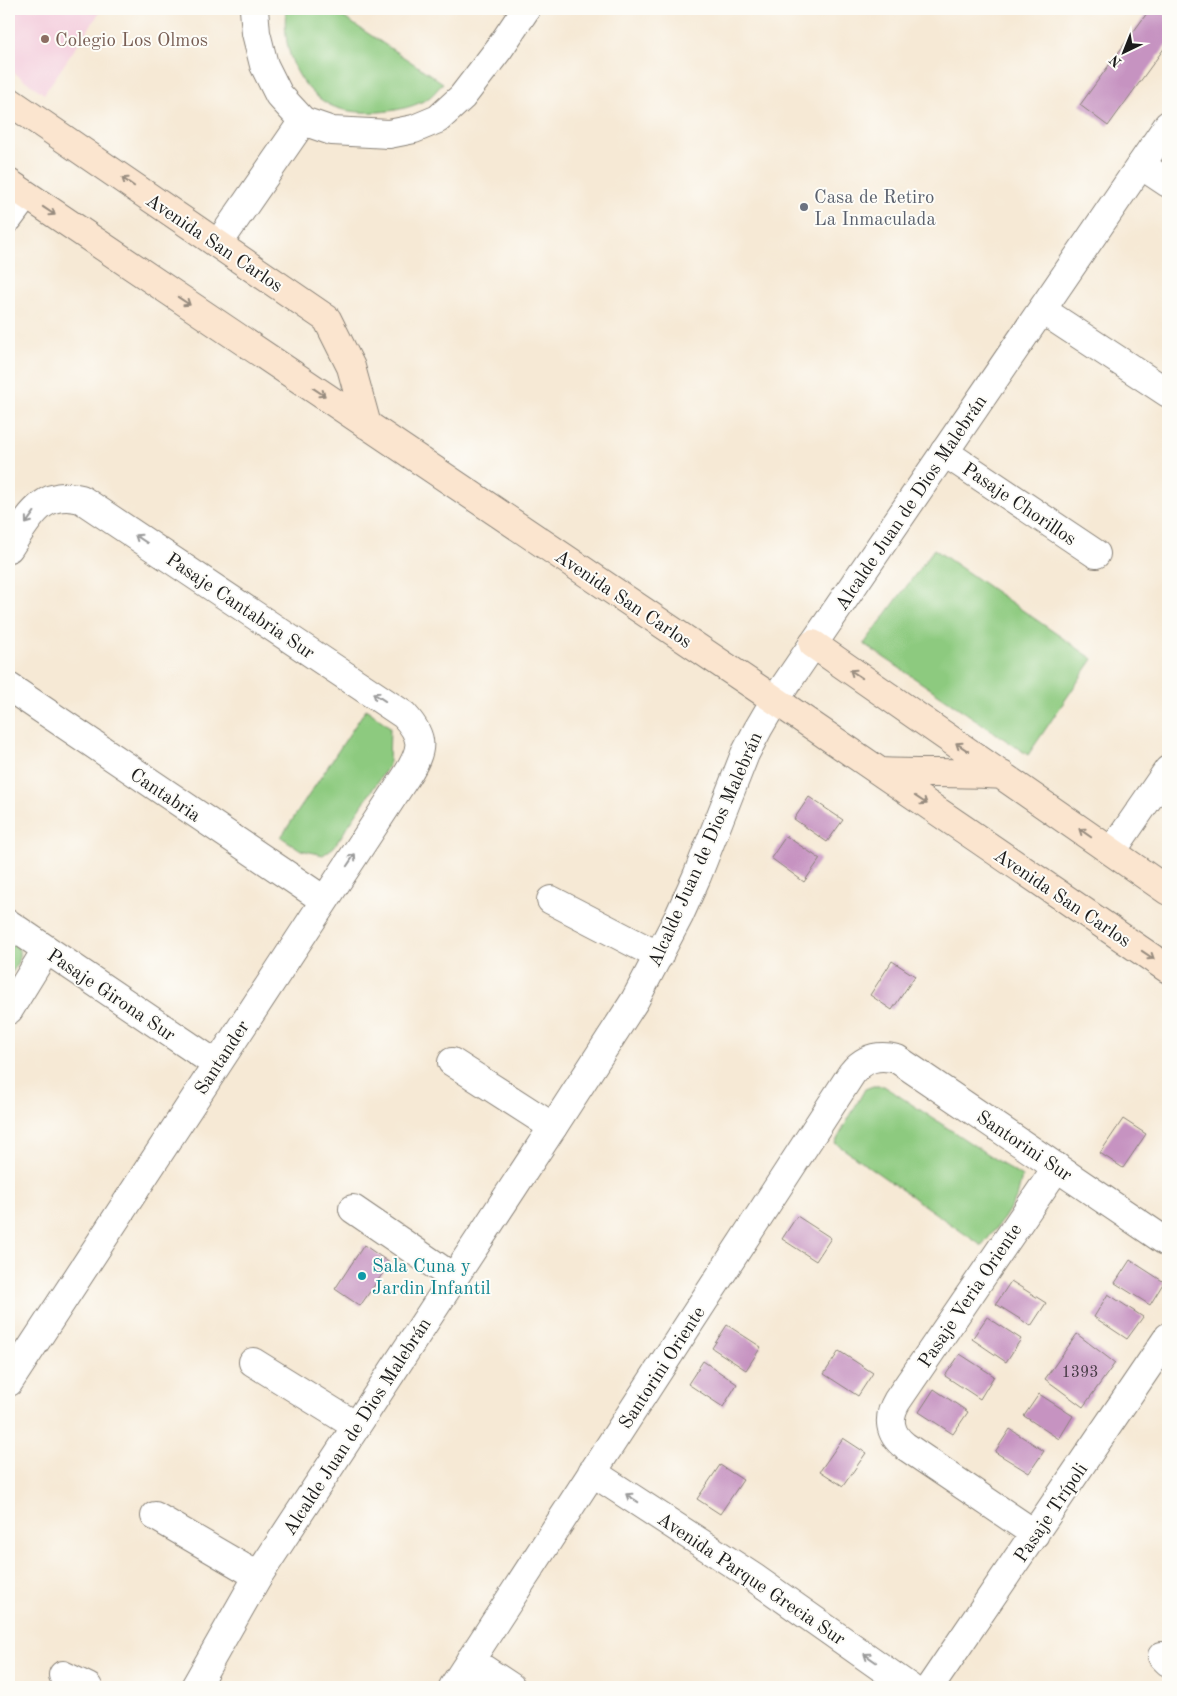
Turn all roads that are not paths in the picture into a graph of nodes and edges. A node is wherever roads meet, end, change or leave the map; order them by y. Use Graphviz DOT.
graph roads {
  1 [pos="254,9"];
  2 [pos="526,9"];
  3 [pos="9,101"];
  4 [pos="302,121"];
  5 [pos="1168,125"];
  6 [pos="1141,165"];
  7 [pos="1168,183"];
  8 [pos="17,189"];
  9 [pos="9,218"];
  10 [pos="218,244"];
  11 [pos="1042,310"];
  12 [pos="1168,393"];
  13 [pos="367,425"];
  14 [pos="944,452"];
  15 [pos="9,548"];
  16 [pos="1096,554"];
  17 [pos="813,644"];
  18 [pos="9,687"];
  19 [pos="775,700"];
  20 [pos="416,728"];
  21 [pos="1168,770"];
  22 [pos="881,772"];
  23 [pos="961,772"];
  24 [pos="1002,775"];
  25 [pos="959,826"];
  26 [pos="1112,851"];
  27 [pos="1168,891"];
  28 [pos="324,900"];
  29 [pos="551,900"];
  30 [pos="9,924"];
  31 [pos="46,950"];
  32 [pos="659,956"];
  33 [pos="1168,968"];
  34 [pos="9,1010"];
  35 [pos="878,1056"];
  36 [pos="452,1062"];
  37 [pos="216,1064"];
  38 [pos="554,1127"];
  39 [pos="1057,1167"];
  40 [pos="353,1209"];
  41 [pos="1168,1243"];
  42 [pos="454,1278"];
  43 [pos="1168,1337"];
  44 [pos="253,1362"];
  45 [pos="9,1382"];
  46 [pos="356,1426"];
  47 [pos="592,1472"];
  48 [pos="155,1516"];
  49 [pos="1035,1534"];
  50 [pos="258,1576"];
  51 [pos="470,1660"];
  52 [pos="63,1675"];
  53 [pos="88,1687"];
  54 [pos="195,1687"];
  55 [pos="453,1687"];
  56 [pos="511,1687"];
  57 [pos="910,1687"];
  58 [pos="930,1687"];
  1 -- 4 [label="street"];
  2 -- 4 [label="street"];
  10 -- 3 [label="main road, Avenida San Carlos, one-way"];
  4 -- 10 [label="street"];
  5 -- 6 [label="street, Alcalde Juan de Dios Malebrán"];
  6 -- 7 [label="street"];
  6 -- 11 [label="street, Alcalde Juan de Dios Malebrán"];
  8 -- 9 [label="street"];
  8 -- 13 [label="main road, Avenida San Carlos, one-way"];
  10 -- 13 [label="main road, Avenida San Carlos"];
  11 -- 12 [label="street"];
  11 -- 14 [label="street, Alcalde Juan de Dios Malebrán"];
  13 -- 19 [label="main road, Avenida San Carlos"];
  14 -- 16 [label="street, Pasaje Chorillos"];
  14 -- 17 [label="street, Alcalde Juan de Dios Malebrán"];
  20 -- 15 [label="street, Pasaje Cantabria Sur, one-way"];
  17 -- 19 [label="street, Alcalde Juan de Dios Malebrán"];
  24 -- 17 [label="main road, one-way"];
  18 -- 28 [label="street, Cantabria"];
  19 -- 22 [label="main road, Avenida San Carlos"];
  19 -- 32 [label="street, Alcalde Juan de Dios Malebrán"];
  28 -- 20 [label="street, Santander, one-way"];
  21 -- 26 [label="street"];
  22 -- 23 [label="main road"];
  22 -- 25 [label="main road, Avenida San Carlos, one-way"];
  23 -- 24 [label="main road"];
  23 -- 25 [label="main road"];
  26 -- 24 [label="main road, one-way"];
  25 -- 33 [label="main road, Avenida San Carlos, one-way"];
  26 -- 27 [label="main road"];
  28 -- 37 [label="street, Santander"];
  29 -- 32 [label="street"];
  30 -- 31 [label="street, Pasaje Girona Sur"];
  31 -- 34 [label="street"];
  31 -- 37 [label="street, Pasaje Girona Sur"];
  32 -- 38 [label="street, Alcalde Juan de Dios Malebrán"];
  35 -- 39 [label="street, Santorini Sur"];
  35 -- 47 [label="street, Santorini Oriente"];
  36 -- 38 [label="street"];
  37 -- 45 [label="street, Santander"];
  38 -- 42 [label="street, Alcalde Juan de Dios Malebrán"];
  39 -- 41 [label="street, Santorini Sur"];
  39 -- 49 [label="street, Pasaje Veria Oriente"];
  40 -- 42 [label="street"];
  42 -- 46 [label="street, Alcalde Juan de Dios Malebrán"];
  43 -- 49 [label="street, Pasaje Trípoli"];
  44 -- 46 [label="street"];
  46 -- 50 [label="street, Alcalde Juan de Dios Malebrán"];
  47 -- 51 [label="street, Santorini Oriente"];
  57 -- 47 [label="street, Avenida Parque Grecia Sur, one-way"];
  48 -- 50 [label="street"];
  49 -- 58 [label="street, Pasaje Trípoli"];
  50 -- 54 [label="street, Alcalde Juan de Dios Malebrán"];
  51 -- 55 [label="street, Santorini Oriente"];
  51 -- 56 [label="street"];
  52 -- 53 [label="street"];
}
